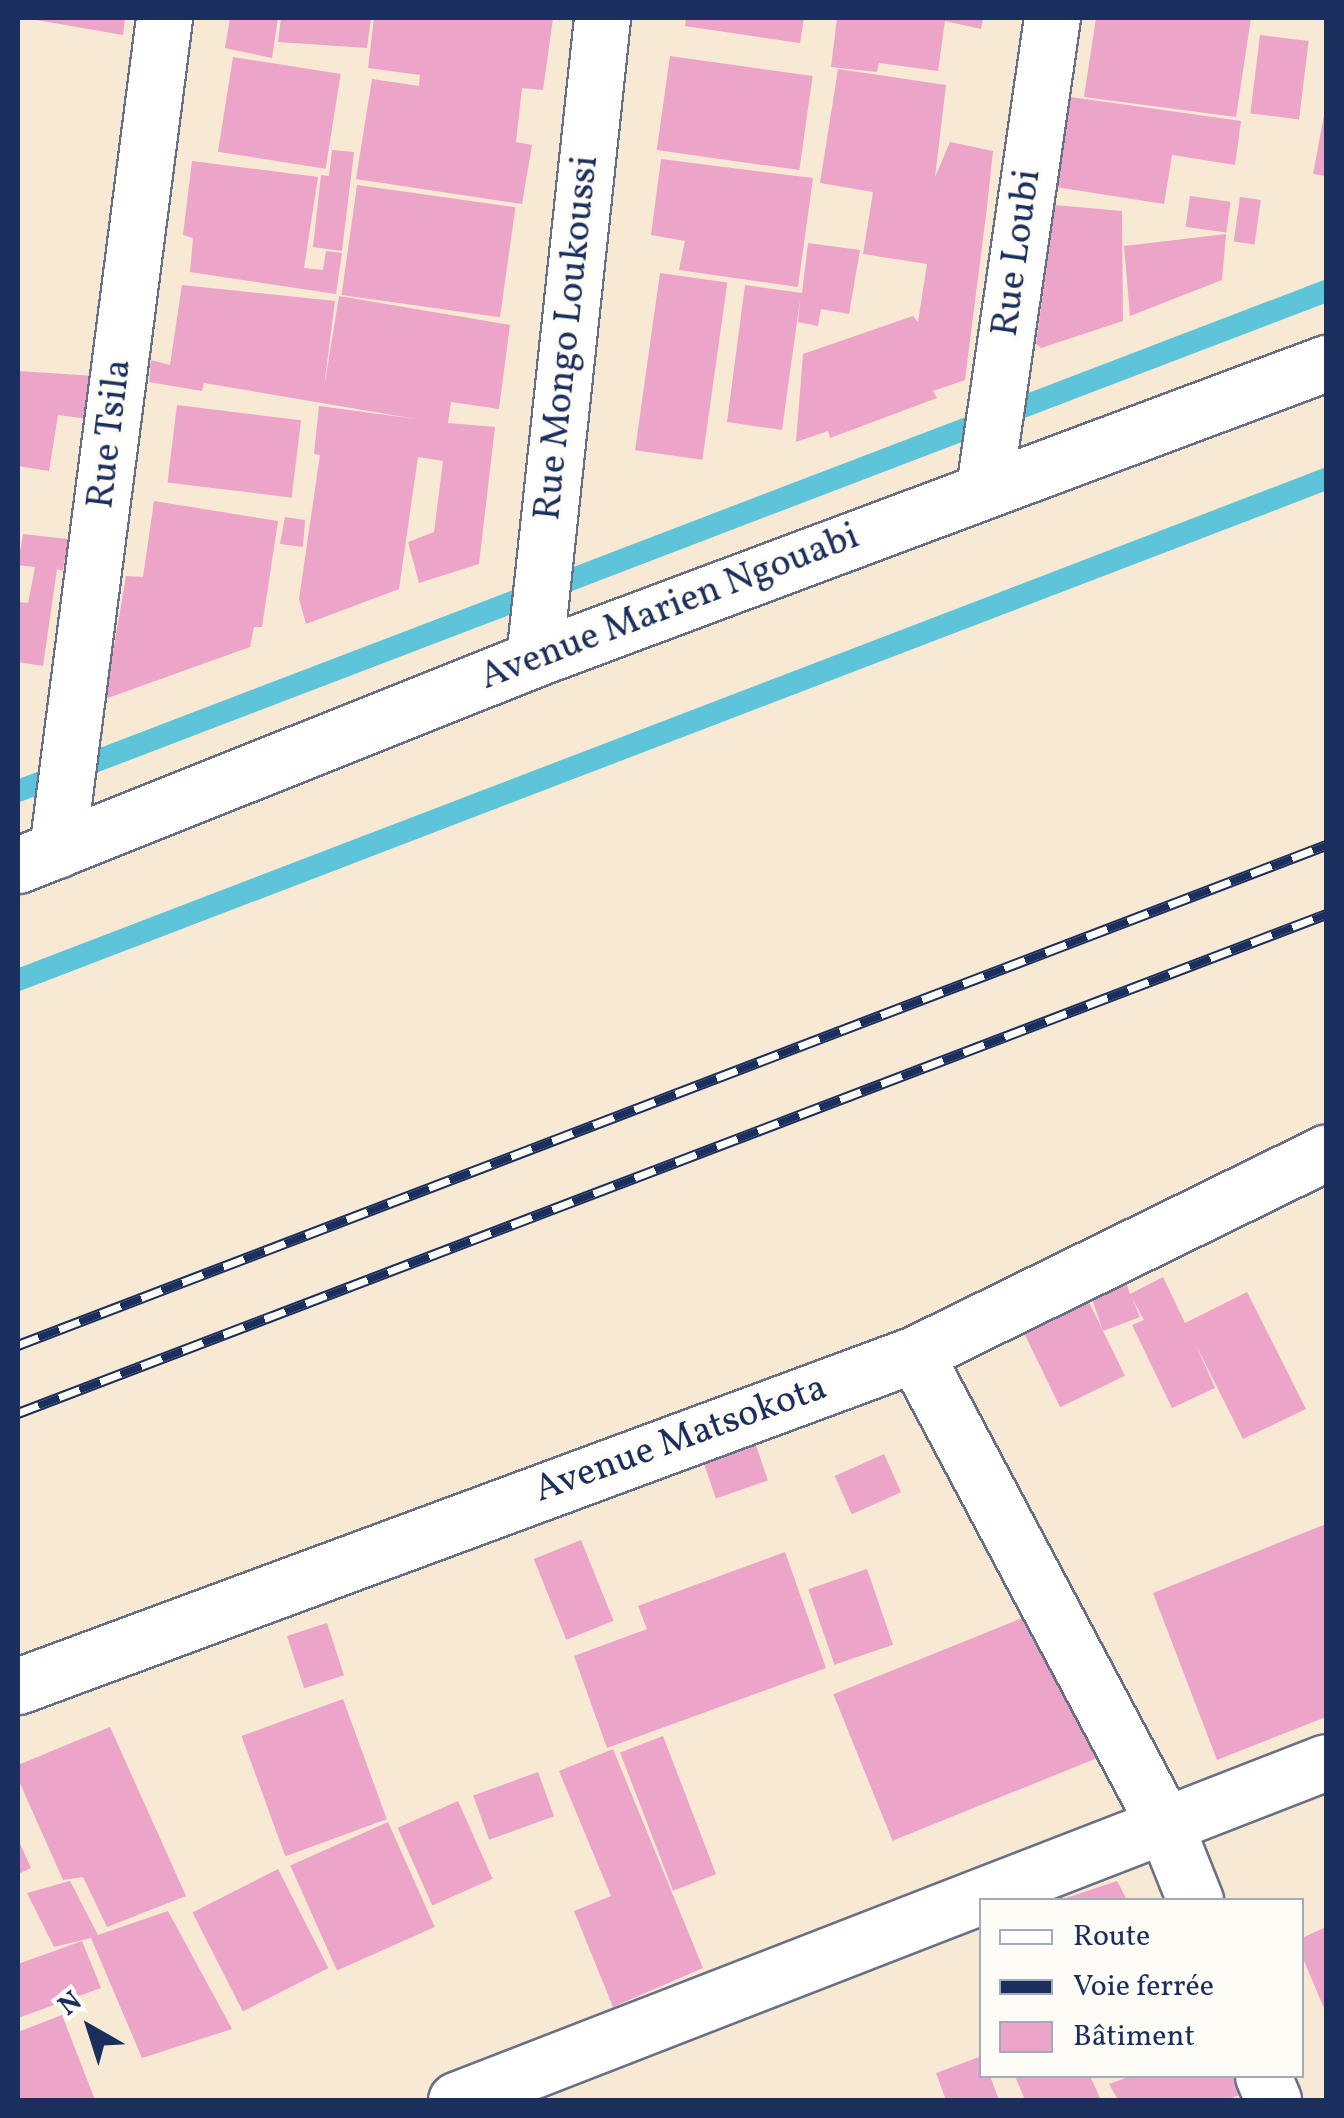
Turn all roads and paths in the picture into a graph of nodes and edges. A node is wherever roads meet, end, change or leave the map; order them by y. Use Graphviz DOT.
graph roads {
  1 [pos="164,18"];
  2 [pos="602,18"];
  3 [pos="1052,18"];
  4 [pos="1326,362"];
  5 [pos="984,489"];
  6 [pos="534,659"];
  7 [pos="37,858"];
  8 [pos="1326,1152"];
  9 [pos="915,1354"];
  10 [pos="18,1686"];
  11 [pos="1326,1762"];
  12 [pos="1165,1825"];
  13 [pos="1193,1898"];
  14 [pos="456,2100"];
  1 -- 7 [label="street, Rue Tsila"];
  2 -- 6 [label="street, Rue Mongo Loukoussi"];
  3 -- 5 [label="street, Rue Loubi"];
  4 -- 5 [label="street, Avenue Marien Ngouabi"];
  5 -- 6 [label="street, Avenue Marien Ngouabi"];
  6 -- 7 [label="street, Avenue Marien Ngouabi"];
  8 -- 9 [label="street, Avenue Matsokota"];
  9 -- 10 [label="street, Avenue Matsokota"];
  9 -- 12 [label="street"];
  11 -- 12 [label="street"];
  12 -- 13 [label="street"];
  12 -- 14 [label="street"];
}
